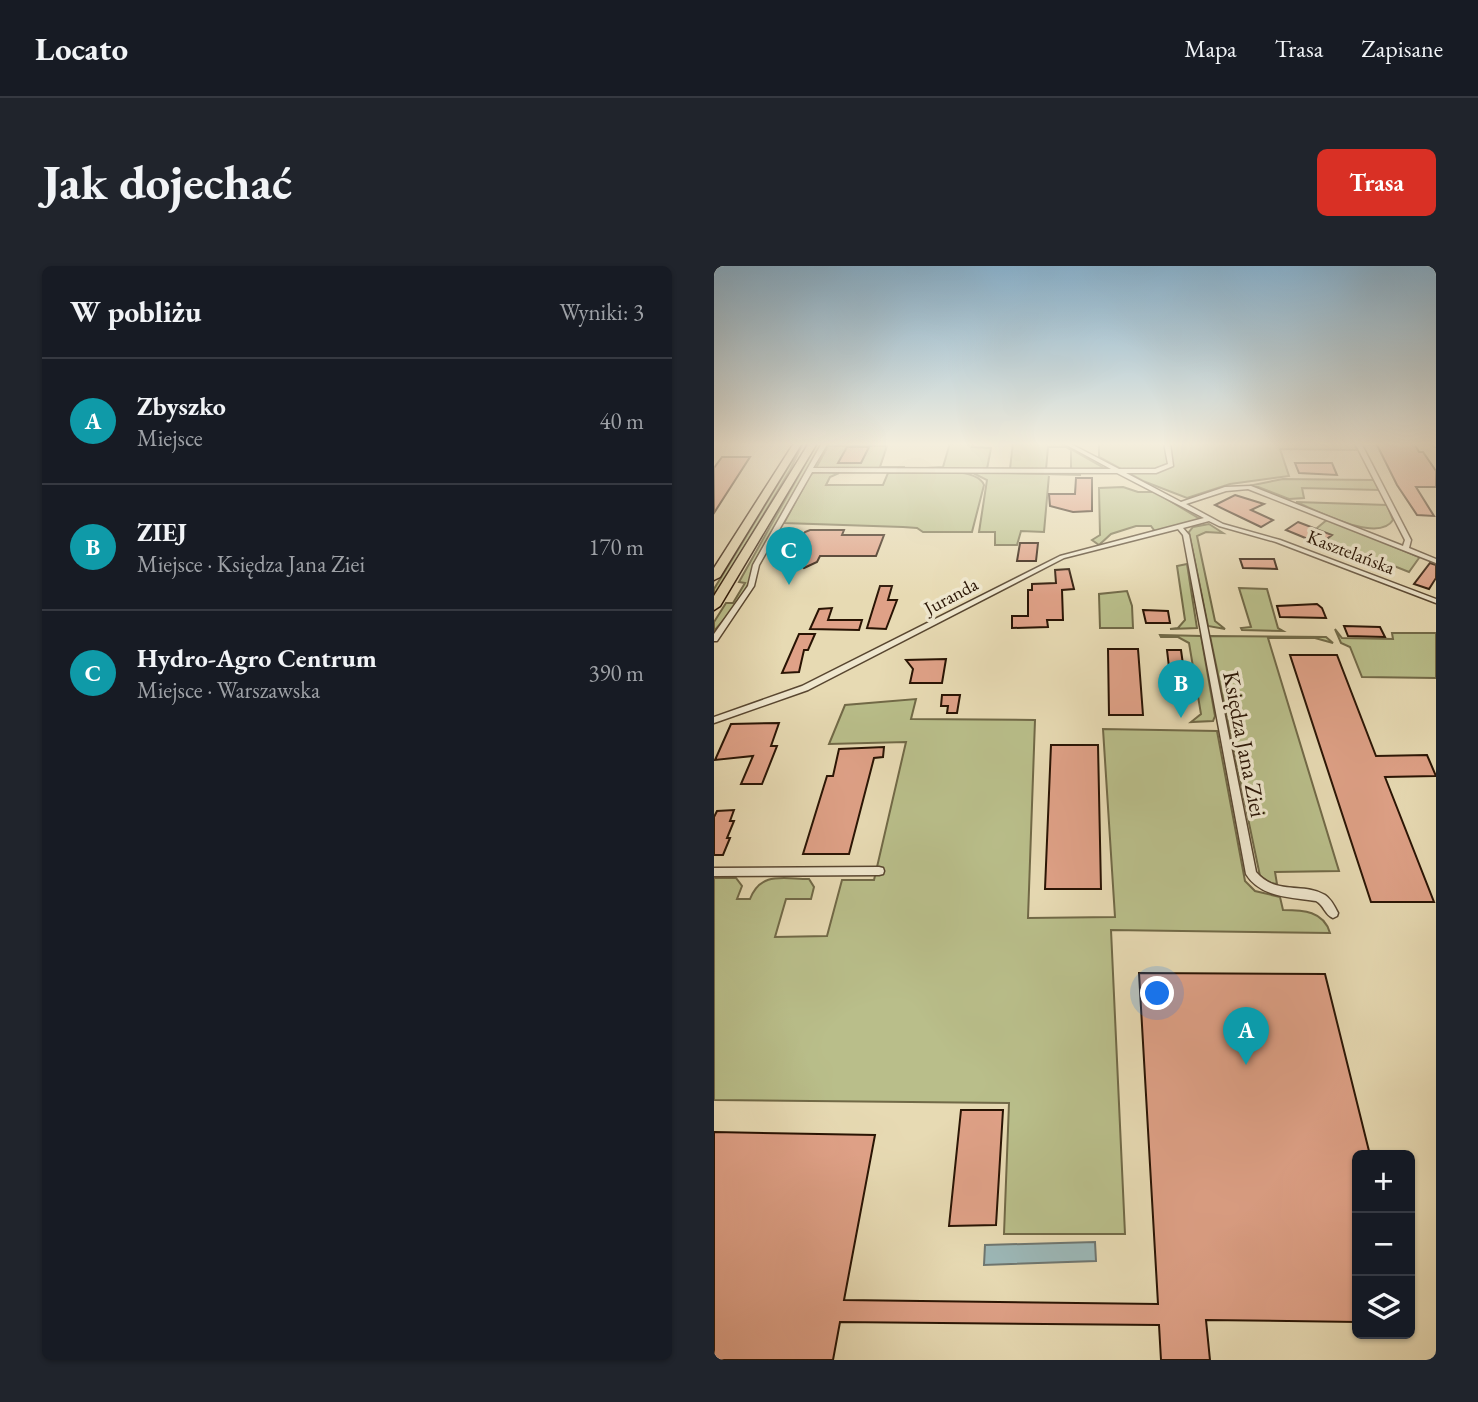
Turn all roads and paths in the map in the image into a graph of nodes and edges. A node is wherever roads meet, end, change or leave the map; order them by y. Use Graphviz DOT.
graph roads {
  1 [pos="766,494"];
  2 [pos="782,494"];
  3 [pos="796,494"];
  4 [pos="1161,494"];
  5 [pos="1210,494"];
  6 [pos="1266,494"];
  7 [pos="1384,494"];
  8 [pos="1180,504"];
  9 [pos="1209,519"];
  10 [pos="1180,528"];
  11 [pos="1405,550"];
  12 [pos="1436,561"];
  13 [pos="714,578"];
  14 [pos="1436,601"];
  15 [pos="714,606"];
  16 [pos="714,639"];
  17 [pos="714,720"];
  18 [pos="714,872"];
  19 [pos="879,872"];
  20 [pos="1333,913"];
  1 -- 13 [label="main road"];
  2 -- 15 [label="main road"];
  3 -- 16 [label="street"];
  4 -- 8 [label="street, Kasztelańska"];
  5 -- 8 [label="street"];
  6 -- 11 [label="street"];
  7 -- 11 [label="street"];
  8 -- 9 [label="street, Kasztelańska"];
  9 -- 10 [label="street, Juranda"];
  9 -- 14 [label="street, Kasztelańska"];
  10 -- 17 [label="street, Juranda"];
  10 -- 20 [label="street, Księdza Jana Ziei"];
  11 -- 12 [label="street"];
  18 -- 19 [label="street"];
}
